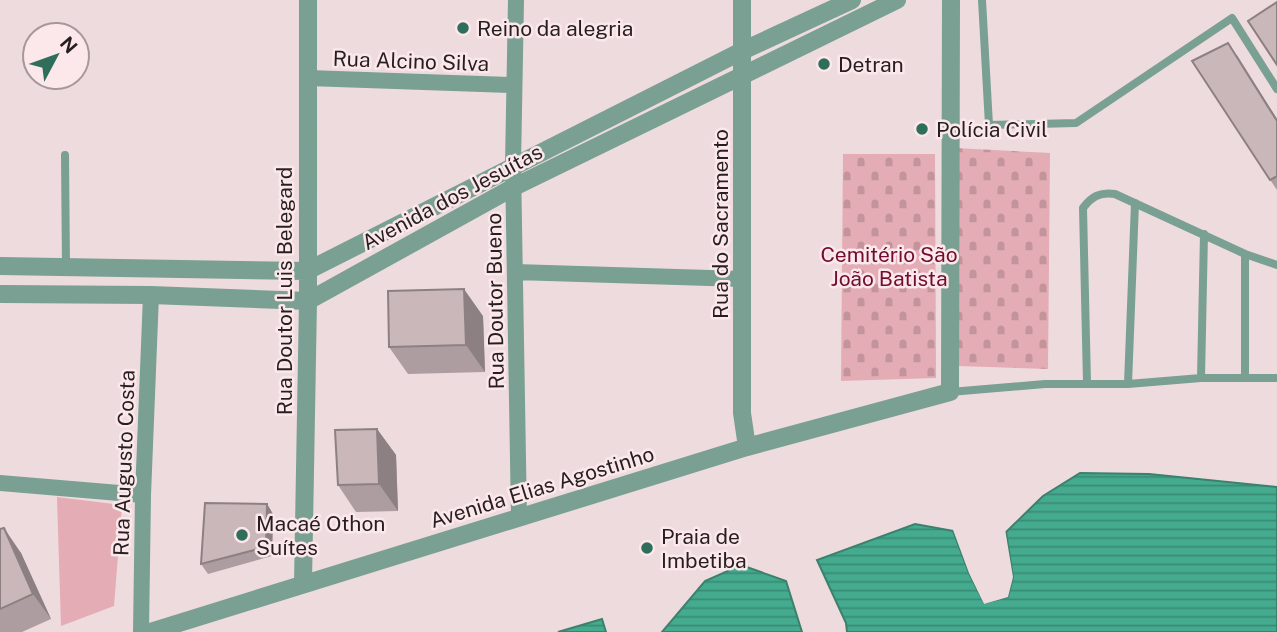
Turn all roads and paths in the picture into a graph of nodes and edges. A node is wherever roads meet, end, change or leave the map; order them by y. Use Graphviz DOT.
graph roads {
  1 [pos="308,0"];
  2 [pos="516,0"];
  3 [pos="742,0"];
  4 [pos="852,0"];
  5 [pos="897,0"];
  6 [pos="951,0"];
  7 [pos="982,0"];
  8 [pos="742,51"];
  9 [pos="743,76"];
  10 [pos="308,78"];
  11 [pos="513,85"];
  12 [pos="1277,89"];
  13 [pos="65,155"];
  14 [pos="513,166"];
  15 [pos="514,187"];
  16 [pos="1135,203"];
  17 [pos="1204,234"];
  18 [pos="1245,254"];
  19 [pos="1277,265"];
  20 [pos="0,266"];
  21 [pos="66,267"];
  22 [pos="307,271"];
  23 [pos="515,272"];
  24 [pos="742,279"];
  25 [pos="0,294"];
  26 [pos="151,295"];
  27 [pos="308,301"];
  28 [pos="1201,378"];
  29 [pos="1245,378"];
  30 [pos="1277,378"];
  31 [pos="1087,383"];
  32 [pos="1128,383"];
  33 [pos="950,392"];
  34 [pos="747,447"];
  35 [pos="0,483"];
  36 [pos="143,495"];
  37 [pos="519,518"];
  38 [pos="303,583"];
  39 [pos="141,632"];
  40 [pos="150,632"];
  1 -- 10 [label="street, Rua Doutor Luis Belegard"];
  2 -- 11 [label="street, Rua Doutor Bueno"];
  3 -- 8 [label="street, Rua do Sacramento"];
  4 -- 8 [label="street, Avenida dos Jesuítas"];
  5 -- 9 [label="street, Avenida dos Jesuítas"];
  6 -- 33 [label="street"];
  7 -- 12 [label="lane"];
  8 -- 9 [label="street, Rua do Sacramento"];
  8 -- 14 [label="street, Avenida dos Jesuítas"];
  9 -- 15 [label="street, Avenida dos Jesuítas"];
  9 -- 24 [label="street, Rua do Sacramento"];
  10 -- 11 [label="street, Rua Alcino Silva"];
  10 -- 22 [label="street, Rua Doutor Luis Belegard"];
  11 -- 14 [label="street, Rua Doutor Bueno"];
  13 -- 21 [label="lane"];
  14 -- 15 [label="street, Rua Doutor Bueno"];
  14 -- 22 [label="street, Avenida dos Jesuítas"];
  15 -- 23 [label="street, Rua Doutor Bueno"];
  15 -- 27 [label="street, Avenida dos Jesuítas"];
  16 -- 17 [label="lane"];
  16 -- 31 [label="lane"];
  16 -- 32 [label="lane"];
  17 -- 18 [label="lane"];
  17 -- 28 [label="lane"];
  18 -- 19 [label="lane"];
  18 -- 29 [label="lane"];
  20 -- 21 [label="street, Avenida dos Jesuítas"];
  21 -- 22 [label="street, Avenida dos Jesuítas"];
  22 -- 27 [label="street, Rua Doutor Luis Belegard"];
  23 -- 24 [label="street"];
  23 -- 37 [label="street, Rua Doutor Bueno"];
  24 -- 34 [label="street, Rua do Sacramento"];
  25 -- 26 [label="street"];
  26 -- 27 [label="street"];
  26 -- 36 [label="street, Rua Augusto Costa"];
  27 -- 38 [label="street, Rua Doutor Luis Belegard"];
  28 -- 29 [label="lane"];
  28 -- 32 [label="lane"];
  29 -- 30 [label="lane"];
  31 -- 32 [label="lane"];
  31 -- 33 [label="lane"];
  33 -- 34 [label="street, Avenida Elias Agostinho"];
  34 -- 37 [label="street, Avenida Elias Agostinho"];
  35 -- 36 [label="street"];
  36 -- 39 [label="street, Rua Augusto Costa"];
  37 -- 38 [label="street, Avenida Elias Agostinho"];
  38 -- 40 [label="street, Avenida Elias Agostinho"];
}
